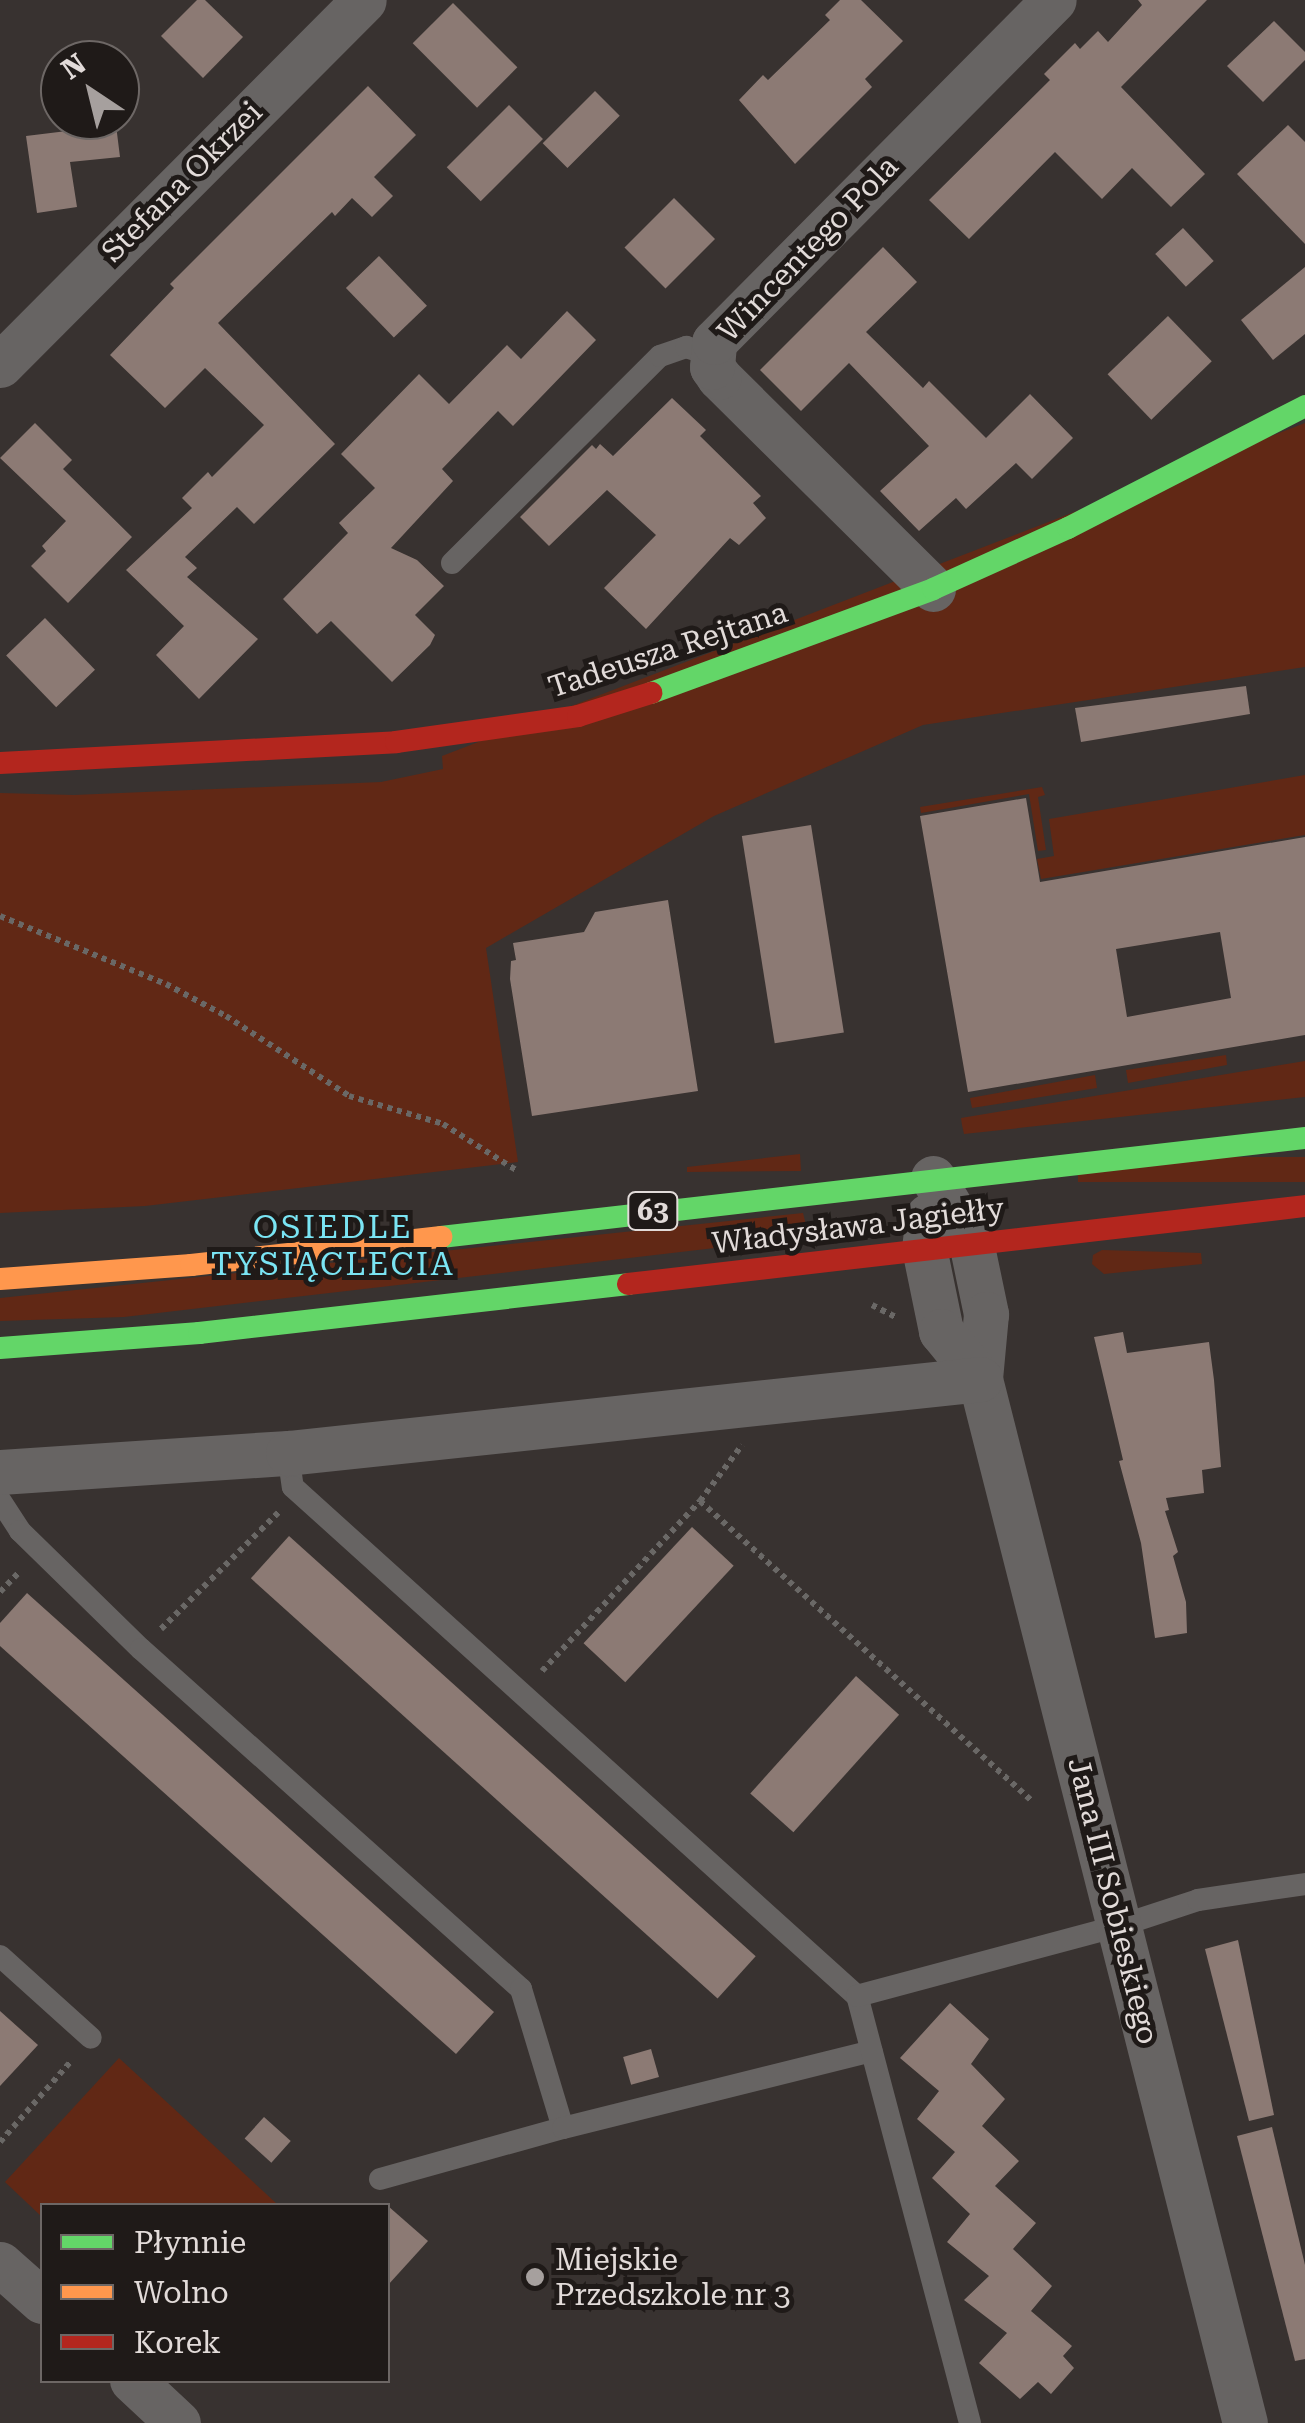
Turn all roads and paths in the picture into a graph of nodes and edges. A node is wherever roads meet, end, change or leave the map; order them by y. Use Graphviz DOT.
graph roads {
  1 [pos="364,0"];
  2 [pos="1054,0"];
  3 [pos="711,354"];
  4 [pos="0,365"];
  5 [pos="1305,406"];
  6 [pos="452,562"];
  7 [pos="933,589"];
  8 [pos="0,763"];
  9 [pos="0,916"];
  10 [pos="1305,1138"];
  11 [pos="516,1170"];
  12 [pos="933,1178"];
  13 [pos="1305,1206"];
  14 [pos="971,1242"];
  15 [pos="924,1248"];
  16 [pos="0,1278"];
  17 [pos="0,1348"];
  18 [pos="980,1379"];
  19 [pos="742,1444"];
  20 [pos="0,1472"];
  21 [pos="293,1473"];
  22 [pos="0,1500"];
  23 [pos="700,1501"];
  24 [pos="141,1649"];
  25 [pos="521,1694"];
  26 [pos="1032,1801"];
  27 [pos="1305,1884"];
  28 [pos="1120,1926"];
  29 [pos="0,1956"];
  30 [pos="857,1996"];
  31 [pos="92,2038"];
  32 [pos="872,2051"];
  33 [pos="563,2128"];
  34 [pos="0,2142"];
  35 [pos="380,2179"];
  36 [pos="0,2264"];
  37 [pos="40,2300"];
  38 [pos="135,2383"];
  39 [pos="178,2423"];
  40 [pos="970,2423"];
  41 [pos="1245,2423"];
  1 -- 4 [label="street, Stefana Okrzei"];
  2 -- 3 [label="street, Wincentego Pola"];
  3 -- 6 [label="lane"];
  3 -- 7 [label="street, Wincentego Pola"];
  5 -- 7 [label="main road, Tadeusza Rejtana"];
  7 -- 8 [label="main road, Tadeusza Rejtana"];
  9 -- 11 [label="path"];
  10 -- 12 [label="main road, Władysława Jagiełły / 63"];
  12 -- 14 [label="street, Jana III Sobieskiego"];
  12 -- 15 [label="street, Jana III Sobieskiego"];
  12 -- 16 [label="main road, Władysława Jagiełły / 63"];
  13 -- 14 [label="main road, Władysława Jagiełły / 63"];
  14 -- 15 [label="main road, Władysława Jagiełły / 63"];
  14 -- 18 [label="street, Jana III Sobieskiego"];
  15 -- 17 [label="main road, Władysława Jagiełły / 63"];
  15 -- 18 [label="street, Jana III Sobieskiego"];
  18 -- 21 [label="street"];
  18 -- 28 [label="street, Jana III Sobieskiego"];
  19 -- 23 [label="path"];
  20 -- 21 [label="street"];
  21 -- 24 [label="path"];
  21 -- 25 [label="lane"];
  22 -- 24 [label="lane"];
  23 -- 25 [label="path"];
  23 -- 26 [label="path"];
  24 -- 33 [label="lane"];
  25 -- 30 [label="lane"];
  27 -- 28 [label="lane"];
  28 -- 30 [label="lane"];
  28 -- 41 [label="street, Jana III Sobieskiego"];
  29 -- 31 [label="lane"];
  30 -- 32 [label="lane"];
  31 -- 34 [label="path"];
  32 -- 33 [label="lane"];
  32 -- 40 [label="lane"];
  33 -- 35 [label="lane"];
  36 -- 37 [label="street"];
  38 -- 39 [label="street"];
}
